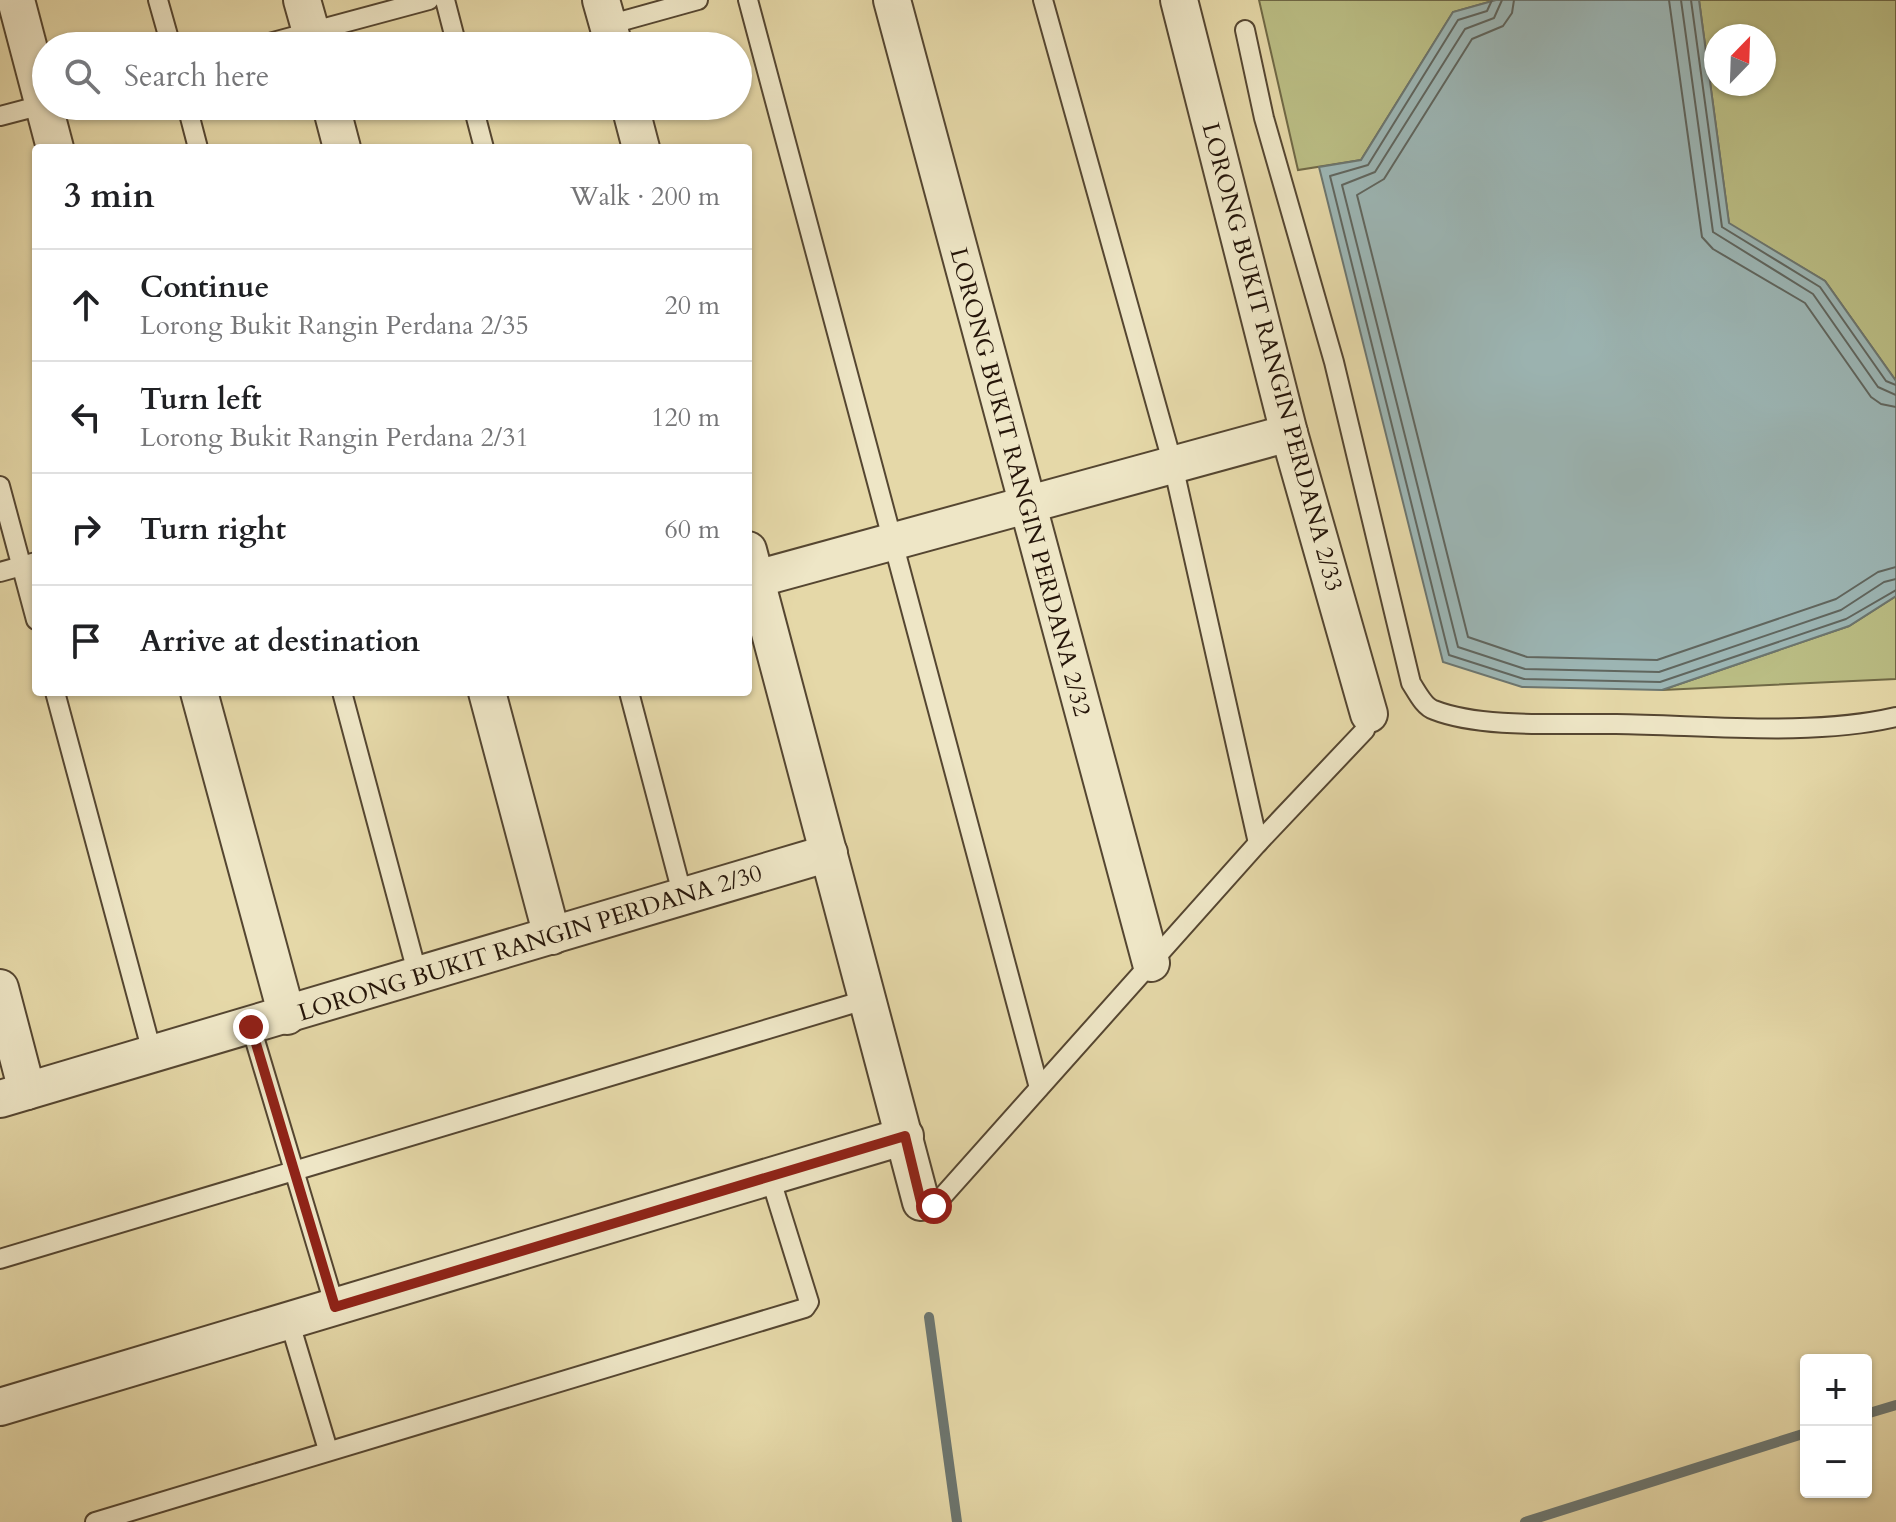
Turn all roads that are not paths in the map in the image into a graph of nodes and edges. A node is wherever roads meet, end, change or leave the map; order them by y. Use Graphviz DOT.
graph roads {
  1 [pos="16,0"];
  2 [pos="158,0"];
  3 [pos="429,0"];
  4 [pos="445,0"];
  5 [pos="698,0"];
  6 [pos="748,0"];
  7 [pos="892,0"];
  8 [pos="1043,0"];
  9 [pos="1179,0"];
  10 [pos="608,24"];
  11 [pos="309,26"];
  12 [pos="1245,30"];
  13 [pos="167,32"];
  14 [pos="453,32"];
  15 [pos="32,57"];
  16 [pos="32,107"];
  17 [pos="0,116"];
  18 [pos="49,120"];
  19 [pos="191,120"];
  20 [pos="335,120"];
  21 [pos="477,120"];
  22 [pos="634,120"];
  23 [pos="54,144"];
  24 [pos="197,144"];
  25 [pos="341,144"];
  26 [pos="483,144"];
  27 [pos="640,144"];
  28 [pos="1289,433"];
  29 [pos="1173,465"];
  30 [pos="0,486"];
  31 [pos="1026,505"];
  32 [pos="893,542"];
  33 [pos="29,564"];
  34 [pos="752,565"];
  35 [pos="0,572"];
  36 [pos="32,588"];
  37 [pos="56,696"];
  38 [pos="200,696"];
  39 [pos="343,696"];
  40 [pos="488,696"];
  41 [pos="630,696"];
  42 [pos="1369,714"];
  43 [pos="1896,717"];
  44 [pos="1258,843"];
  45 [pos="829,853"];
  46 [pos="683,897"];
  47 [pos="552,936"];
  48 [pos="1151,963"];
  49 [pos="418,976"];
  50 [pos="0,988"];
  51 [pos="868,999"];
  52 [pos="287,1016"];
  53 [pos="251,1027"];
  54 [pos="153,1056"];
  55 [pos="1039,1088"];
  56 [pos="14,1095"];
  57 [pos="905,1136"];
  58 [pos="292,1170"];
  59 [pos="770,1177"];
  60 [pos="921,1202"];
  61 [pos="0,1259"];
  62 [pos="335,1307"];
  63 [pos="289,1320"];
  64 [pos="0,1407"];
  65 [pos="328,1450"];
  66 [pos="95,1522"];
  1 -- 15 [label="street"];
  2 -- 13 [label="lane"];
  3 -- 11 [label="lane"];
  4 -- 14 [label="lane"];
  5 -- 10 [label="lane"];
  6 -- 32 [label="lane"];
  7 -- 31 [label="street, LORONG BUKIT RANGIN PERDANA 2/32"];
  8 -- 29 [label="lane"];
  9 -- 28 [label="street, LORONG BUKIT RANGIN PERDANA 2/33"];
  12 -- 43 [label="lane"];
  16 -- 17 [label="lane"];
  18 -- 23 [label="street"];
  19 -- 24 [label="lane"];
  20 -- 25 [label="street"];
  21 -- 26 [label="lane"];
  22 -- 27 [label="street"];
  28 -- 29 [label="street"];
  28 -- 42 [label="street, LORONG BUKIT RANGIN PERDANA 2/33"];
  29 -- 31 [label="street"];
  29 -- 44 [label="lane"];
  30 -- 33 [label="lane"];
  31 -- 32 [label="street"];
  31 -- 48 [label="street, LORONG BUKIT RANGIN PERDANA 2/32"];
  32 -- 34 [label="street"];
  32 -- 55 [label="lane"];
  33 -- 35 [label="lane"];
  33 -- 36 [label="lane"];
  34 -- 45 [label="street"];
  37 -- 54 [label="lane"];
  38 -- 52 [label="street"];
  39 -- 49 [label="lane"];
  40 -- 47 [label="street"];
  41 -- 46 [label="lane"];
  42 -- 44 [label="lane"];
  44 -- 48 [label="lane"];
  45 -- 46 [label="street, LORONG BUKIT RANGIN PERDANA 2/30"];
  45 -- 51 [label="street"];
  46 -- 47 [label="street, LORONG BUKIT RANGIN PERDANA 2/30"];
  47 -- 49 [label="street, LORONG BUKIT RANGIN PERDANA 2/30"];
  48 -- 55 [label="lane"];
  49 -- 52 [label="street, LORONG BUKIT RANGIN PERDANA 2/30"];
  50 -- 56 [label="street"];
  51 -- 57 [label="street"];
  51 -- 58 [label="lane"];
  52 -- 53 [label="street, LORONG BUKIT RANGIN PERDANA 2/30"];
  53 -- 54 [label="street, LORONG BUKIT RANGIN PERDANA 2/30"];
  53 -- 58 [label="lane"];
  54 -- 56 [label="street, LORONG BUKIT RANGIN PERDANA 2/30"];
  55 -- 60 [label="lane"];
  57 -- 59 [label="street"];
  57 -- 60 [label="street"];
  58 -- 61 [label="lane"];
  58 -- 62 [label="lane"];
  59 -- 62 [label="street"];
  59 -- 65 [label="lane"];
  62 -- 63 [label="street"];
  63 -- 64 [label="street"];
  63 -- 65 [label="lane"];
  65 -- 66 [label="lane"];
}
